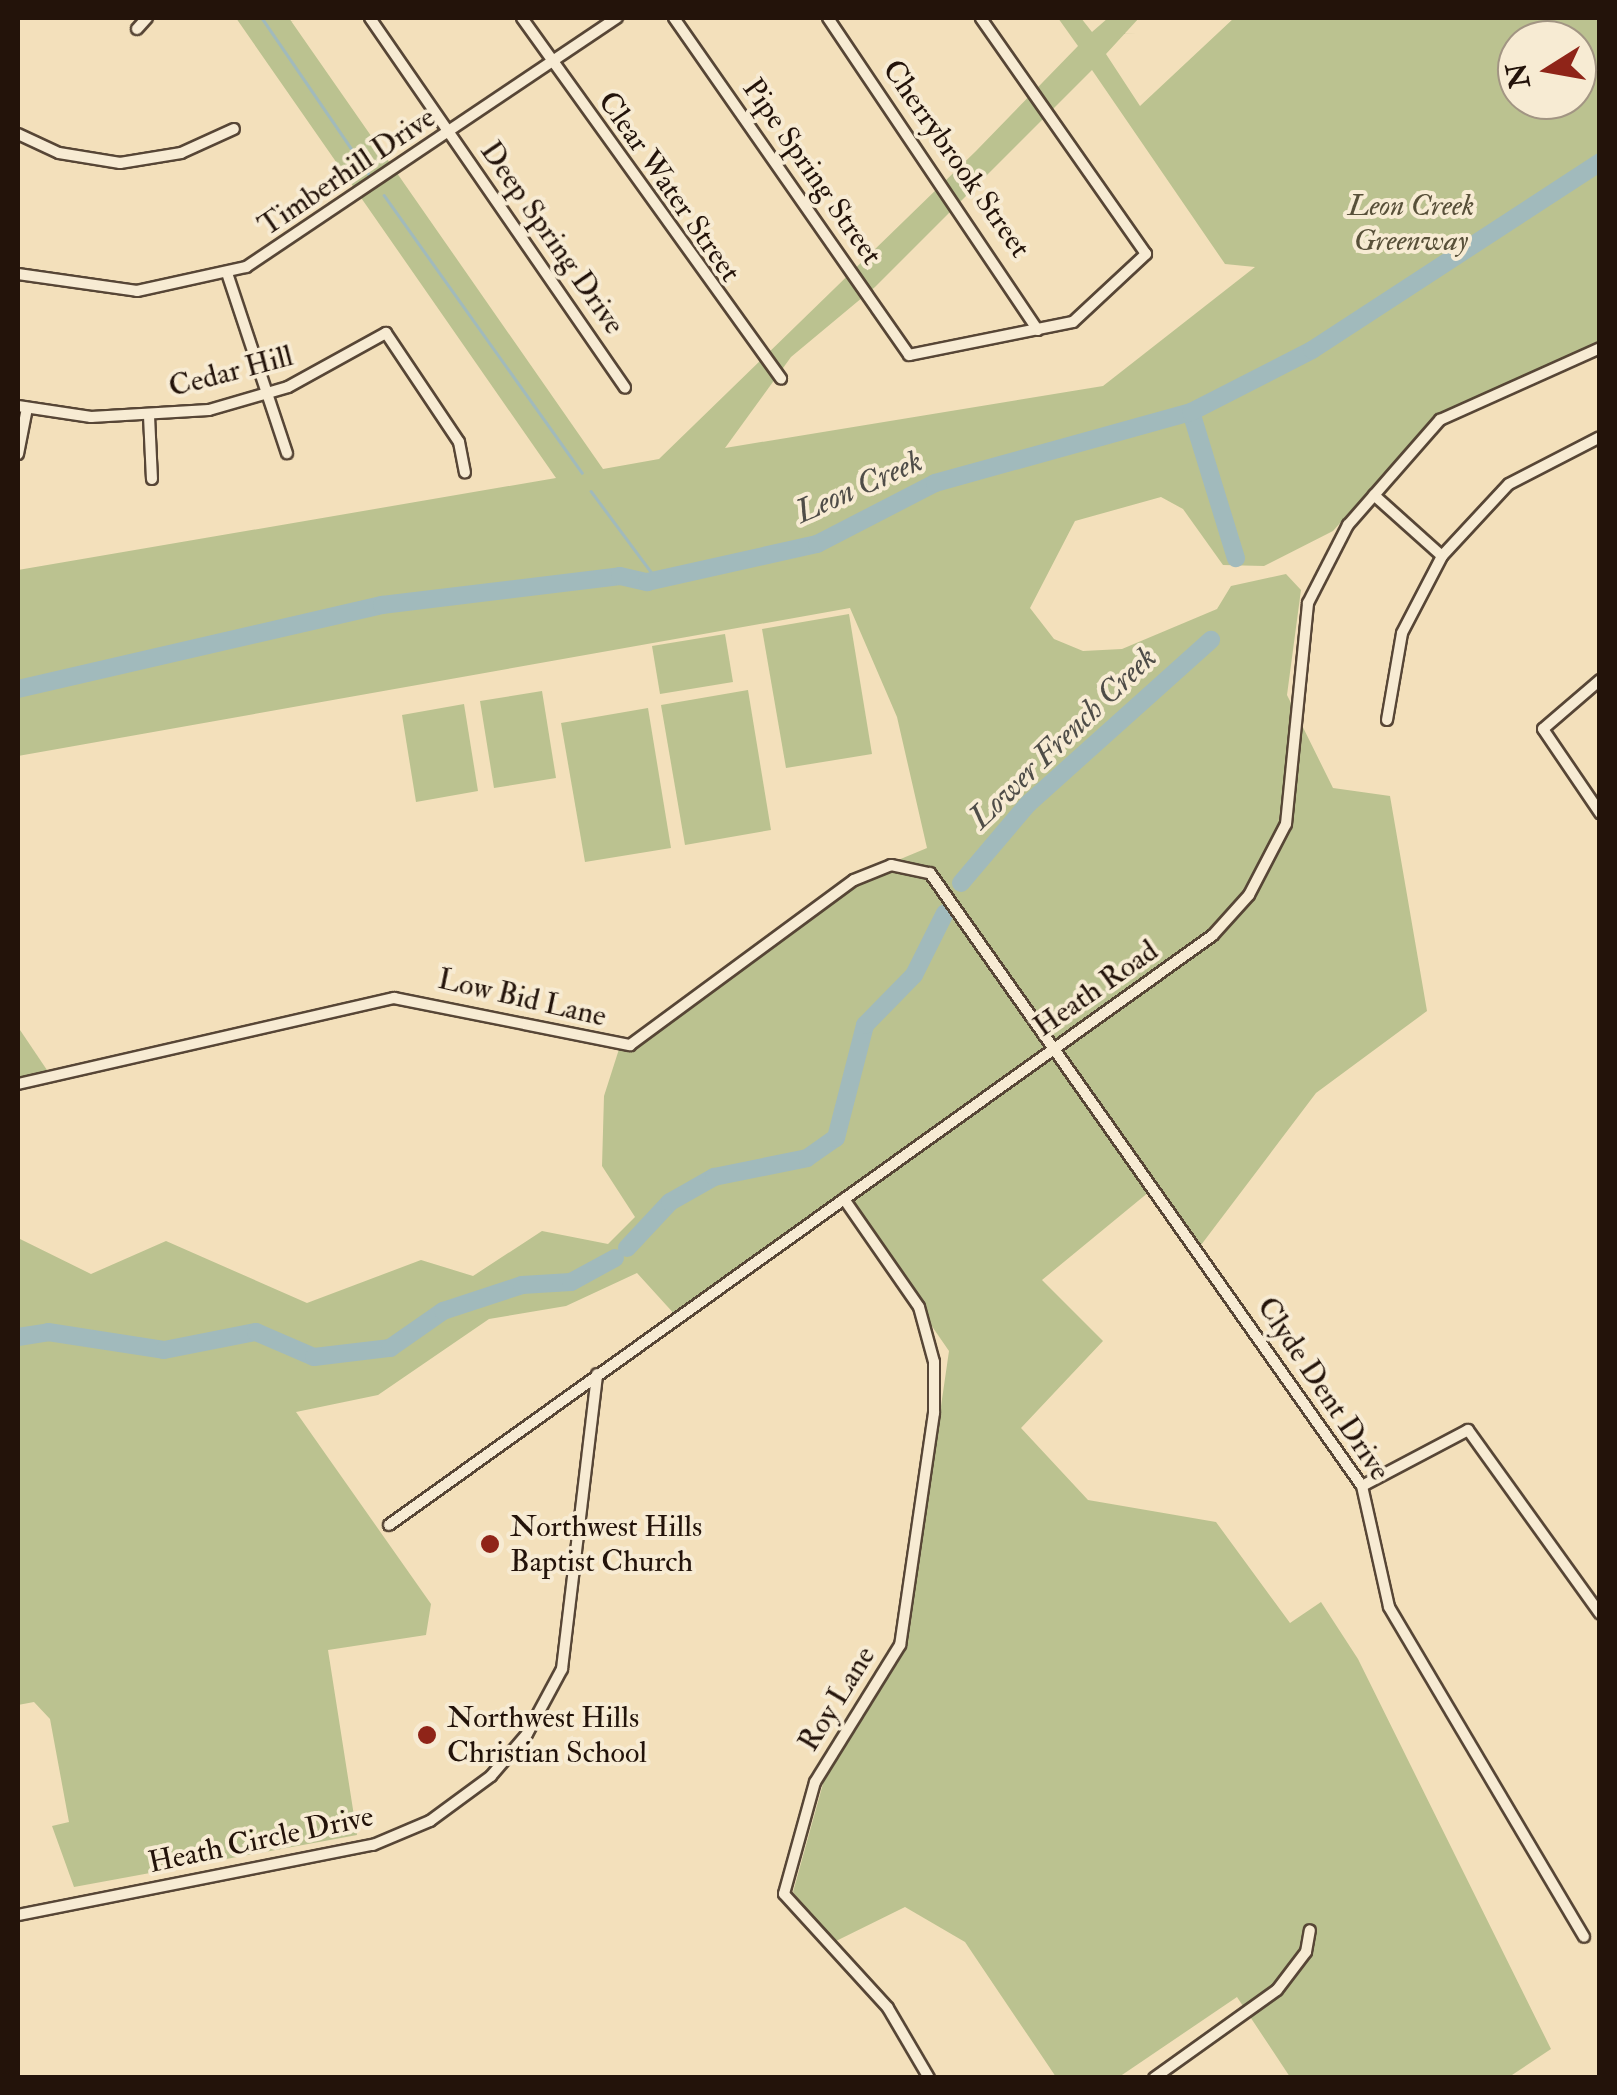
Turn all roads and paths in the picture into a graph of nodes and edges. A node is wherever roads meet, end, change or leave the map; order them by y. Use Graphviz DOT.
graph roads {
  1 [pos="148,18"];
  2 [pos="370,18"];
  3 [pos="522,18"];
  4 [pos="618,18"];
  5 [pos="674,18"];
  6 [pos="828,18"];
  7 [pos="981,18"];
  8 [pos="137,28"];
  9 [pos="552,62"];
  10 [pos="234,129"];
  11 [pos="450,133"];
  12 [pos="18,134"];
  13 [pos="18,274"];
  14 [pos="227,274"];
  15 [pos="1038,330"];
  16 [pos="1600,348"];
  17 [pos="781,379"];
  18 [pos="625,387"];
  19 [pos="267,394"];
  20 [pos="22,406"];
  21 [pos="149,416"];
  22 [pos="1600,438"];
  23 [pos="287,453"];
  24 [pos="18,454"];
  25 [pos="465,472"];
  26 [pos="152,479"];
  27 [pos="1374,495"];
  28 [pos="1442,556"];
  29 [pos="1600,680"];
  30 [pos="1387,720"];
  31 [pos="1600,813"];
  32 [pos="1059,1045"];
  33 [pos="18,1084"];
  34 [pos="844,1199"];
  35 [pos="597,1374"];
  36 [pos="1362,1486"];
  37 [pos="389,1524"];
  38 [pos="1600,1614"];
  39 [pos="18,1915"];
  40 [pos="1310,1930"];
  41 [pos="1584,1937"];
  42 [pos="929,2078"];
  43 [pos="1154,2078"];
  1 -- 8 [label="street"];
  2 -- 11 [label="street, Deep Spring Drive"];
  3 -- 9 [label="street, Clear Water Street"];
  4 -- 9 [label="street, Timberhill Drive"];
  5 -- 15 [label="street, Pipe Spring Street"];
  6 -- 15 [label="street, Cherrybrook Street"];
  7 -- 15 [label="street"];
  9 -- 11 [label="street, Timberhill Drive"];
  9 -- 17 [label="street, Clear Water Street"];
  10 -- 12 [label="street"];
  11 -- 14 [label="street, Timberhill Drive"];
  11 -- 18 [label="street, Deep Spring Drive"];
  13 -- 14 [label="street, Timberhill Drive"];
  14 -- 19 [label="street"];
  16 -- 27 [label="street, Heath Road"];
  19 -- 21 [label="street, Cedar Hill"];
  19 -- 23 [label="street"];
  19 -- 25 [label="street, Cedar Hill"];
  20 -- 21 [label="street, Cedar Hill"];
  20 -- 24 [label="street"];
  21 -- 26 [label="street"];
  22 -- 28 [label="street"];
  27 -- 28 [label="street"];
  27 -- 32 [label="street, Heath Road"];
  28 -- 30 [label="street"];
  29 -- 31 [label="street"];
  32 -- 33 [label="street, Low Bid Lane"];
  32 -- 34 [label="street, Heath Road"];
  32 -- 36 [label="street, Clyde Dent Drive"];
  34 -- 35 [label="street, Heath Road"];
  34 -- 42 [label="street, Roy Lane"];
  35 -- 37 [label="street, Heath Road"];
  35 -- 39 [label="street, Heath Circle Drive"];
  36 -- 38 [label="street"];
  36 -- 41 [label="street, Clyde Dent Drive"];
  40 -- 43 [label="street"];
}
